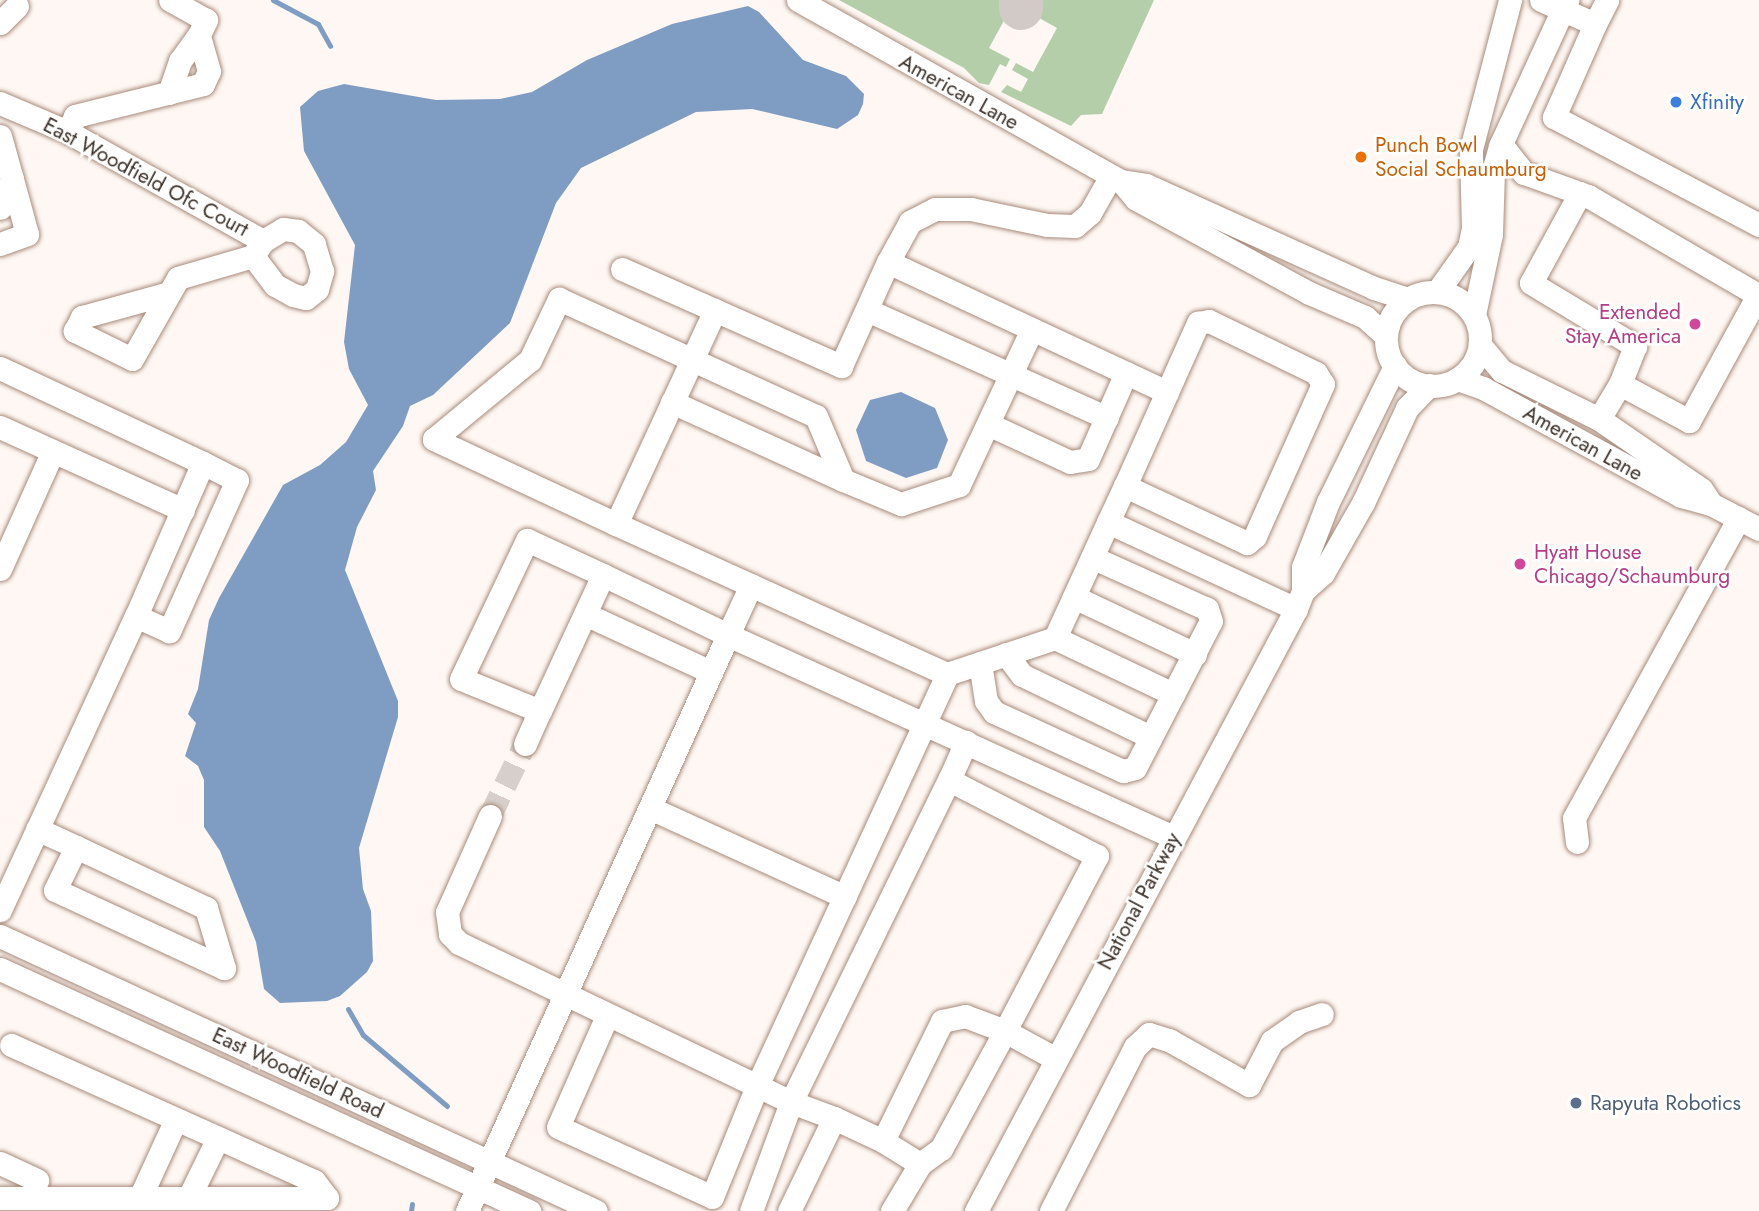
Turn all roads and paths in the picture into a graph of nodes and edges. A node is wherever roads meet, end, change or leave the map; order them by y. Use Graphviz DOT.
graph roads {
  1 [pos="170,0"];
  2 [pos="798,0"];
  3 [pos="1510,0"];
  4 [pos="1541,0"];
  5 [pos="1607,0"];
  6 [pos="1565,5"];
  7 [pos="16,6"];
  8 [pos="0,23"];
  9 [pos="1595,24"];
  10 [pos="0,103"];
  11 [pos="68,132"];
  12 [pos="0,136"];
  13 [pos="1501,144"];
  14 [pos="1524,173"];
  15 [pos="1116,178"];
  16 [pos="12,179"];
  17 [pos="1494,184"];
  18 [pos="1580,193"];
  19 [pos="0,208"];
  20 [pos="1759,225"];
  21 [pos="0,244"];
  22 [pos="888,262"];
  23 [pos="622,269"];
  24 [pos="1437,292"];
  25 [pos="169,293"];
  26 [pos="1408,299"];
  27 [pos="715,310"];
  28 [pos="867,310"];
  29 [pos="1474,316"];
  30 [pos="1032,329"];
  31 [pos="1386,337"];
  32 [pos="1480,345"];
  33 [pos="692,359"];
  34 [pos="1395,366"];
  35 [pos="0,368"];
  36 [pos="1126,373"];
  37 [pos="1011,375"];
  38 [pos="1457,379"];
  39 [pos="1620,384"];
  40 [pos="1429,385"];
  41 [pos="1167,392"];
  42 [pos="672,402"];
  43 [pos="1107,418"];
  44 [pos="1599,419"];
  45 [pos="988,424"];
  46 [pos="0,427"];
  47 [pos="53,451"];
  48 [pos="203,463"];
  49 [pos="844,480"];
  50 [pos="1125,486"];
  51 [pos="1711,503"];
  52 [pos="183,510"];
  53 [pos="1108,522"];
  54 [pos="1749,523"];
  55 [pos="616,524"];
  56 [pos="1092,557"];
  57 [pos="0,569"];
  58 [pos="603,575"];
  59 [pos="751,585"];
  60 [pos="1074,597"];
  61 [pos="1300,600"];
  62 [pos="585,614"];
  63 [pos="136,616"];
  64 [pos="728,635"];
  65 [pos="1055,638"];
  66 [pos="1195,653"];
  67 [pos="1006,654"];
  68 [pos="980,663"];
  69 [pos="711,672"];
  70 [pos="947,674"];
  71 [pos="1173,694"];
  72 [pos="540,711"];
  73 [pos="925,724"];
  74 [pos="1151,737"];
  75 [pos="966,742"];
  76 [pos="525,744"];
  77 [pos="949,780"];
  78 [pos="650,808"];
  79 [pos="490,816"];
  80 [pos="37,830"];
  81 [pos="1173,837"];
  82 [pos="1577,842"];
  83 [pos="76,847"];
  84 [pos="8,871"];
  85 [pos="845,897"];
  86 [pos="0,910"];
  87 [pos="0,936"];
  88 [pos="0,969"];
  89 [pos="564,996"];
  90 [pos="1322,1014"];
  91 [pos="607,1016"];
  92 [pos="1005,1031"];
  93 [pos="11,1045"];
  94 [pos="1056,1059"];
  95 [pos="757,1086"];
  96 [pos="791,1102"];
  97 [pos="834,1118"];
  98 [pos="176,1119"];
  99 [pos="218,1138"];
  100 [pos="883,1141"];
  101 [pos="487,1160"];
  102 [pos="0,1163"];
  103 [pos="920,1164"];
  104 [pos="37,1180"];
  105 [pos="477,1187"];
  106 [pos="143,1191"];
  107 [pos="192,1191"];
  108 [pos="0,1198"];
  109 [pos="282,1204"];
  110 [pos="327,1204"];
  111 [pos="467,1211"];
  112 [pos="529,1211"];
  113 [pos="596,1211"];
  114 [pos="751,1211"];
  115 [pos="789,1211"];
  116 [pos="892,1211"];
  117 [pos="976,1211"];
  118 [pos="1051,1211"];
  1 -- 11 [label="street"];
  2 -- 15 [label="street, American Lane"];
  3 -- 24 [label="street"];
  4 -- 6 [label="street"];
  5 -- 9 [label="street"];
  6 -- 9 [label="street"];
  6 -- 13 [label="street"];
  7 -- 8 [label="street"];
  9 -- 20 [label="street"];
  10 -- 11 [label="street, East Woodfield Ofc Court"];
  11 -- 25 [label="street, East Woodfield Ofc Court"];
  12 -- 16 [label="street"];
  13 -- 14 [label="street"];
  13 -- 17 [label="street"];
  14 -- 17 [label="street"];
  14 -- 18 [label="street"];
  15 -- 22 [label="street"];
  15 -- 26 [label="street, American Lane"];
  15 -- 31 [label="street, American Lane"];
  16 -- 19 [label="street"];
  16 -- 21 [label="street"];
  17 -- 29 [label="street"];
  18 -- 39 [label="street"];
  18 -- 39 [label="street"];
  22 -- 28 [label="street"];
  22 -- 30 [label="street"];
  23 -- 27 [label="street"];
  24 -- 26 [label="street"];
  24 -- 29 [label="street"];
  26 -- 31 [label="street"];
  27 -- 28 [label="street"];
  27 -- 33 [label="street"];
  28 -- 37 [label="street"];
  29 -- 32 [label="street"];
  30 -- 36 [label="street"];
  30 -- 37 [label="street"];
  31 -- 34 [label="street"];
  32 -- 38 [label="street"];
  32 -- 44 [label="street, American Lane"];
  33 -- 42 [label="street"];
  33 -- 49 [label="street"];
  33 -- 55 [label="street"];
  34 -- 40 [label="street"];
  34 -- 61 [label="street, National Parkway"];
  35 -- 48 [label="street"];
  36 -- 41 [label="street"];
  36 -- 43 [label="street"];
  37 -- 43 [label="street"];
  37 -- 45 [label="street"];
  38 -- 40 [label="street"];
  38 -- 51 [label="street, American Lane"];
  39 -- 44 [label="street"];
  40 -- 61 [label="street, National Parkway"];
  41 -- 50 [label="street"];
  41 -- 50 [label="street"];
  42 -- 49 [label="street"];
  42 -- 55 [label="street"];
  43 -- 45 [label="street"];
  44 -- 51 [label="street, American Lane"];
  45 -- 49 [label="street"];
  46 -- 47 [label="street"];
  47 -- 52 [label="street"];
  47 -- 57 [label="street"];
  48 -- 52 [label="street"];
  48 -- 63 [label="street"];
  50 -- 53 [label="street"];
  51 -- 54 [label="street, American Lane"];
  52 -- 63 [label="street"];
  53 -- 56 [label="street"];
  53 -- 61 [label="street"];
  54 -- 82 [label="street"];
  55 -- 59 [label="street"];
  56 -- 60 [label="street"];
  56 -- 66 [label="street"];
  58 -- 62 [label="street"];
  58 -- 64 [label="street"];
  58 -- 72 [label="street"];
  59 -- 64 [label="street"];
  59 -- 70 [label="street"];
  60 -- 65 [label="street"];
  60 -- 66 [label="street"];
  61 -- 81 [label="street, National Parkway"];
  62 -- 69 [label="street"];
  62 -- 72 [label="street"];
  63 -- 80 [label="street"];
  64 -- 69 [label="street"];
  64 -- 73 [label="street"];
  65 -- 67 [label="street"];
  65 -- 71 [label="street"];
  66 -- 71 [label="street"];
  67 -- 68 [label="street"];
  67 -- 74 [label="street"];
  68 -- 70 [label="street"];
  68 -- 74 [label="street"];
  69 -- 78 [label="street"];
  70 -- 73 [label="street"];
  71 -- 74 [label="street"];
  72 -- 76 [label="street"];
  73 -- 75 [label="street"];
  73 -- 85 [label="street"];
  75 -- 77 [label="street"];
  75 -- 81 [label="street"];
  77 -- 92 [label="street"];
  77 -- 96 [label="street"];
  78 -- 85 [label="street"];
  78 -- 89 [label="street"];
  79 -- 89 [label="street"];
  80 -- 83 [label="street"];
  80 -- 84 [label="street"];
  81 -- 94 [label="street, National Parkway"];
  83 -- 83 [label="street"];
  84 -- 86 [label="street"];
  85 -- 95 [label="street"];
  87 -- 101 [label="street, East Woodfield Road"];
  88 -- 105 [label="street, East Woodfield Road"];
  89 -- 91 [label="street"];
  89 -- 101 [label="street"];
  90 -- 118 [label="street"];
  91 -- 95 [label="street"];
  91 -- 95 [label="street"];
  92 -- 94 [label="street"];
  92 -- 100 [label="street"];
  92 -- 103 [label="street"];
  93 -- 98 [label="street"];
  94 -- 117 [label="street, National Parkway"];
  95 -- 96 [label="street"];
  96 -- 97 [label="street"];
  96 -- 114 [label="street"];
  97 -- 100 [label="street"];
  97 -- 115 [label="street"];
  98 -- 99 [label="street"];
  98 -- 106 [label="street"];
  99 -- 107 [label="street"];
  99 -- 110 [label="street"];
  100 -- 103 [label="street"];
  101 -- 105 [label="street"];
  101 -- 113 [label="street, East Woodfield Road"];
  102 -- 104 [label="street"];
  103 -- 116 [label="street"];
  105 -- 111 [label="street"];
  105 -- 112 [label="street, East Woodfield Road"];
  108 -- 109 [label="street"];
  109 -- 110 [label="street"];
}
